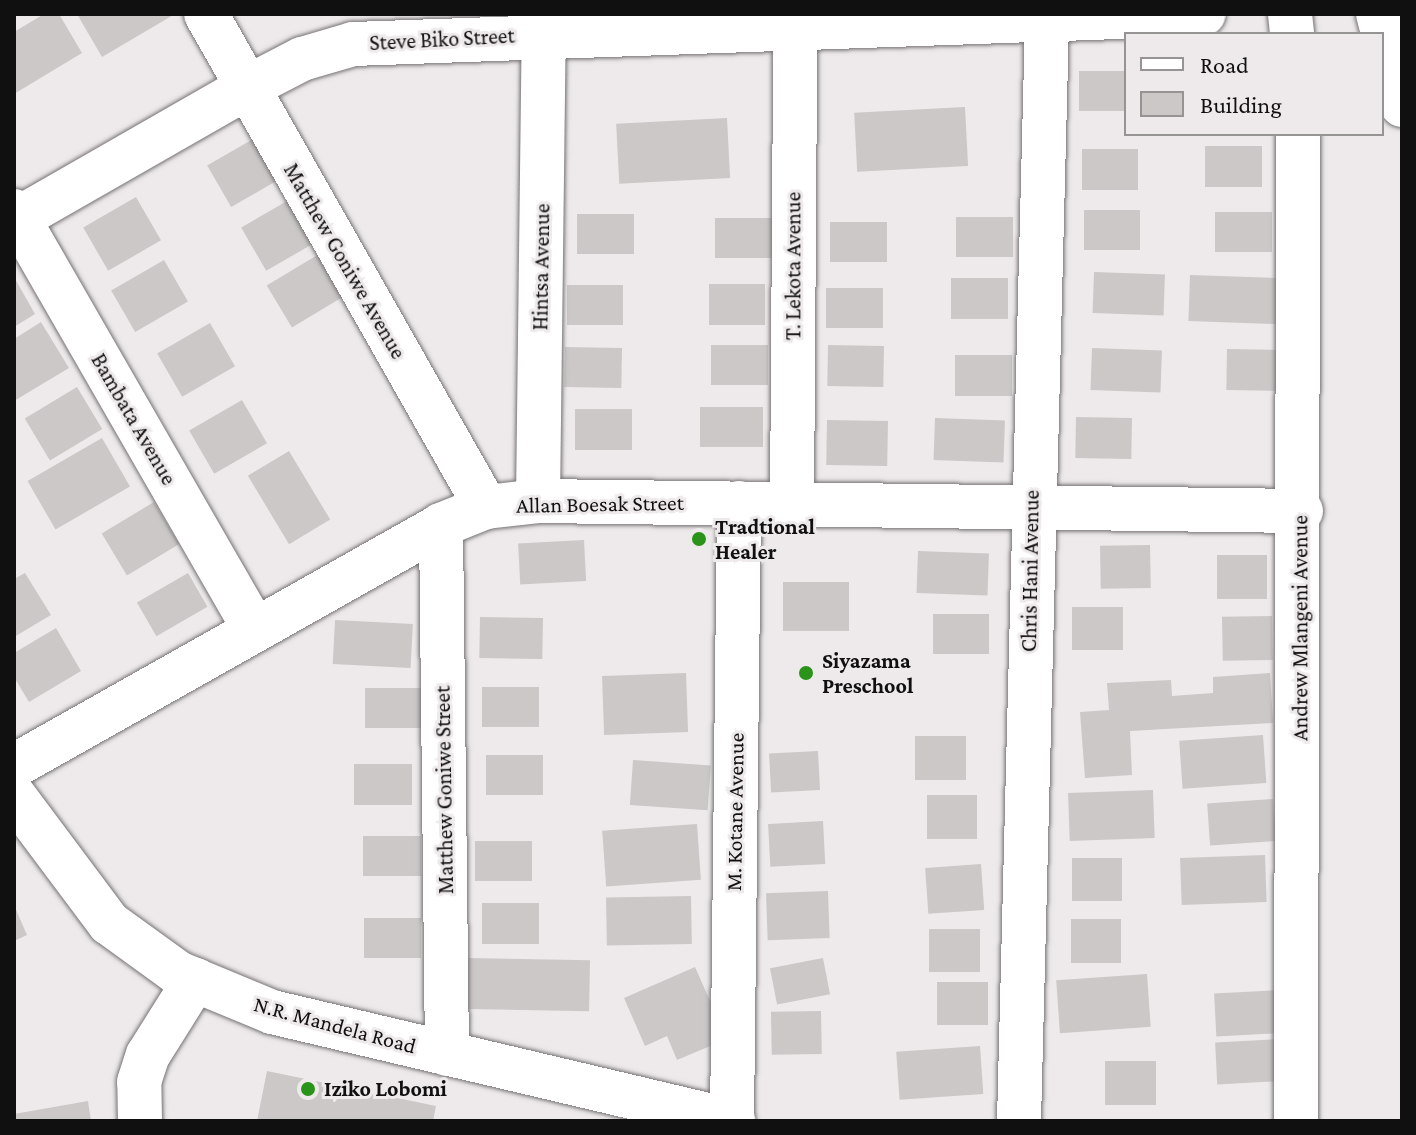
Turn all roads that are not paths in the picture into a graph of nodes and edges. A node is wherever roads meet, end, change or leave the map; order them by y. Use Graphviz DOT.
graph roads {
  1 [pos="206,14"];
  2 [pos="1203,14"];
  3 [pos="1047,22"];
  4 [pos="795,28"];
  5 [pos="544,33"];
  6 [pos="1384,37"];
  7 [pos="246,88"];
  8 [pos="1402,105"];
  9 [pos="1298,136"];
  10 [pos="15,217"];
  11 [pos="538,501"];
  12 [pos="739,503"];
  13 [pos="792,504"];
  14 [pos="1031,506"];
  15 [pos="486,507"];
  16 [pos="1301,511"];
  17 [pos="441,525"];
  18 [pos="254,628"];
  19 [pos="14,766"];
  20 [pos="14,796"];
  21 [pos="195,980"];
  22 [pos="447,1054"];
  23 [pos="140,1121"];
  24 [pos="733,1121"];
  25 [pos="1019,1121"];
  26 [pos="1296,1121"];
  1 -- 7 [label="street, Matthew Goniwe Avenue"];
  2 -- 3 [label="street, Steve Biko Street"];
  3 -- 4 [label="street, Steve Biko Street"];
  3 -- 14 [label="street, Chris Hani Avenue"];
  4 -- 5 [label="street, Steve Biko Street"];
  4 -- 13 [label="street, T. Lekota Avenue"];
  5 -- 7 [label="street, Steve Biko Street"];
  5 -- 11 [label="street, Hintsa Avenue"];
  6 -- 8 [label="street"];
  7 -- 10 [label="street, Steve Biko Street"];
  7 -- 15 [label="street, Matthew Goniwe Avenue"];
  9 -- 16 [label="street, Andrew Mlangeni Avenue"];
  10 -- 18 [label="street, Bambata Avenue"];
  11 -- 12 [label="street, Allan Boesak Street"];
  11 -- 15 [label="street, Allan Boesak Street"];
  12 -- 13 [label="street, Allan Boesak Street"];
  12 -- 24 [label="street, M. Kotane Avenue"];
  13 -- 14 [label="street, Allan Boesak Street"];
  14 -- 16 [label="street, Allan Boesak Street"];
  14 -- 25 [label="street, Chris Hani Avenue"];
  15 -- 17 [label="street, Allan Boesak Street"];
  16 -- 26 [label="street, Andrew Mlangeni Avenue"];
  17 -- 18 [label="street, Allan Boesak Street"];
  17 -- 22 [label="street, Matthew Goniwe Street"];
  18 -- 19 [label="street, Allan Boesak Street"];
  20 -- 21 [label="street, N.R. Mandela Road"];
  21 -- 22 [label="street, N.R. Mandela Road"];
  21 -- 23 [label="street"];
  22 -- 24 [label="street, N.R. Mandela Road"];
}
